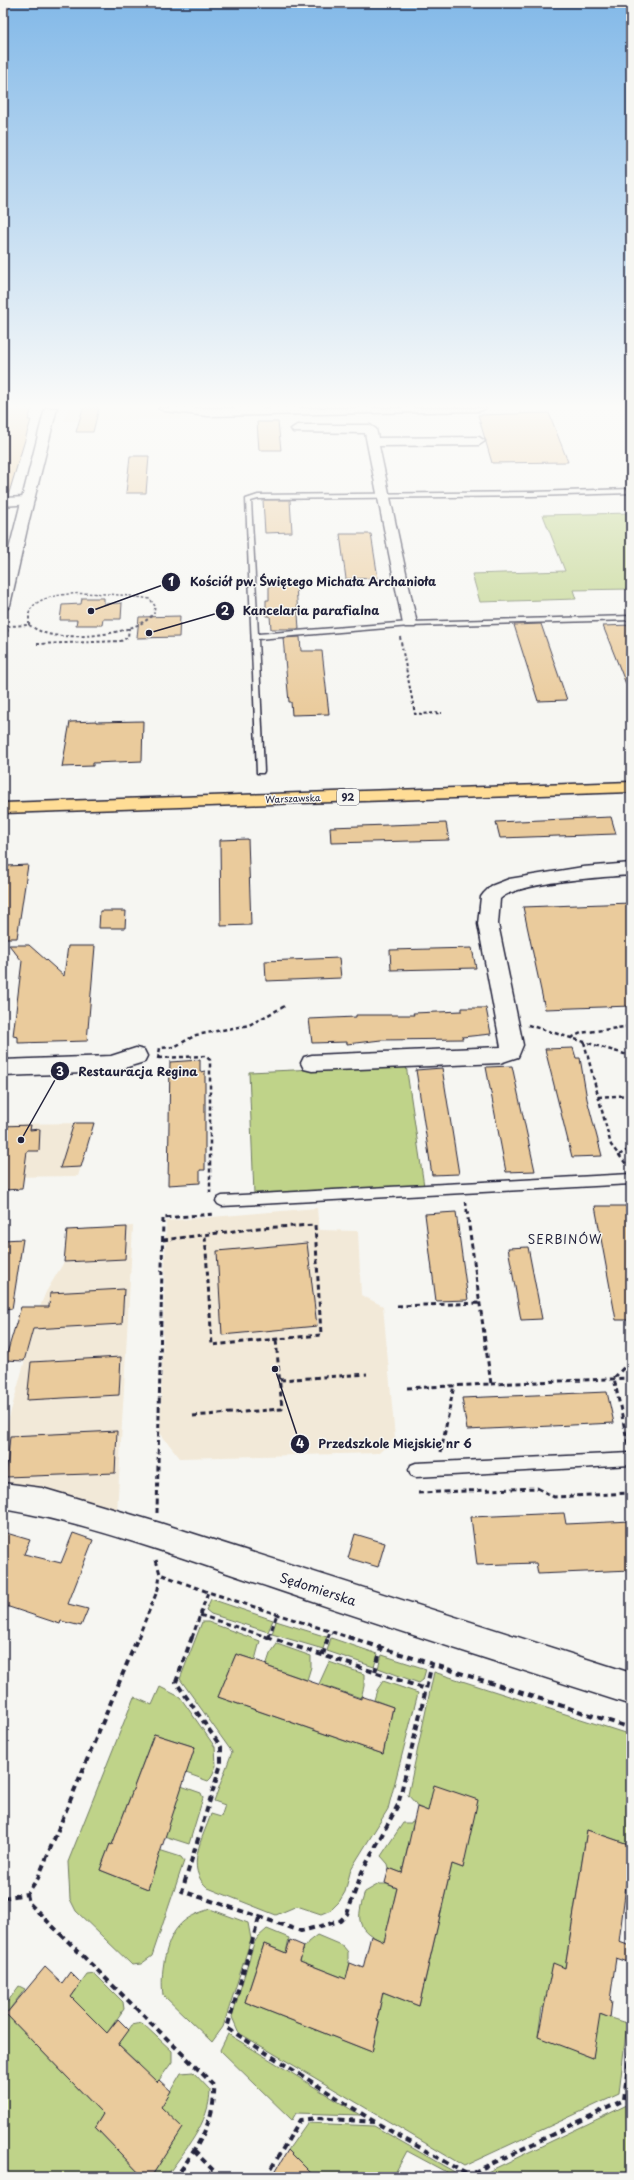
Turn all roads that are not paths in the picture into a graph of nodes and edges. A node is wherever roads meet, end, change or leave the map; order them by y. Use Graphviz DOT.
graph roads {
  1 [pos="24,510"];
  2 [pos="248,510"];
  3 [pos="388,510"];
  4 [pos="3,605"];
  5 [pos="631,618"];
  6 [pos="410,624"];
  7 [pos="254,636"];
  8 [pos="260,771"];
  9 [pos="631,787"];
  10 [pos="3,808"];
  11 [pos="631,870"];
  12 [pos="144,1058"];
  13 [pos="312,1063"];
  14 [pos="3,1068"];
  15 [pos="631,1179"];
  16 [pos="222,1201"];
  17 [pos="631,1459"];
  18 [pos="416,1470"];
  19 [pos="3,1496"];
  20 [pos="631,1689"];
  1 -- 4 [label="street"];
  2 -- 7 [label="lane"];
  3 -- 6 [label="street"];
  5 -- 6 [label="lane"];
  6 -- 7 [label="lane"];
  7 -- 8 [label="lane"];
  9 -- 10 [label="main road, Warszawska / 92"];
  11 -- 13 [label="street"];
  12 -- 14 [label="street"];
  15 -- 16 [label="lane"];
  17 -- 18 [label="lane"];
  19 -- 20 [label="street, Sędomierska"];
}
